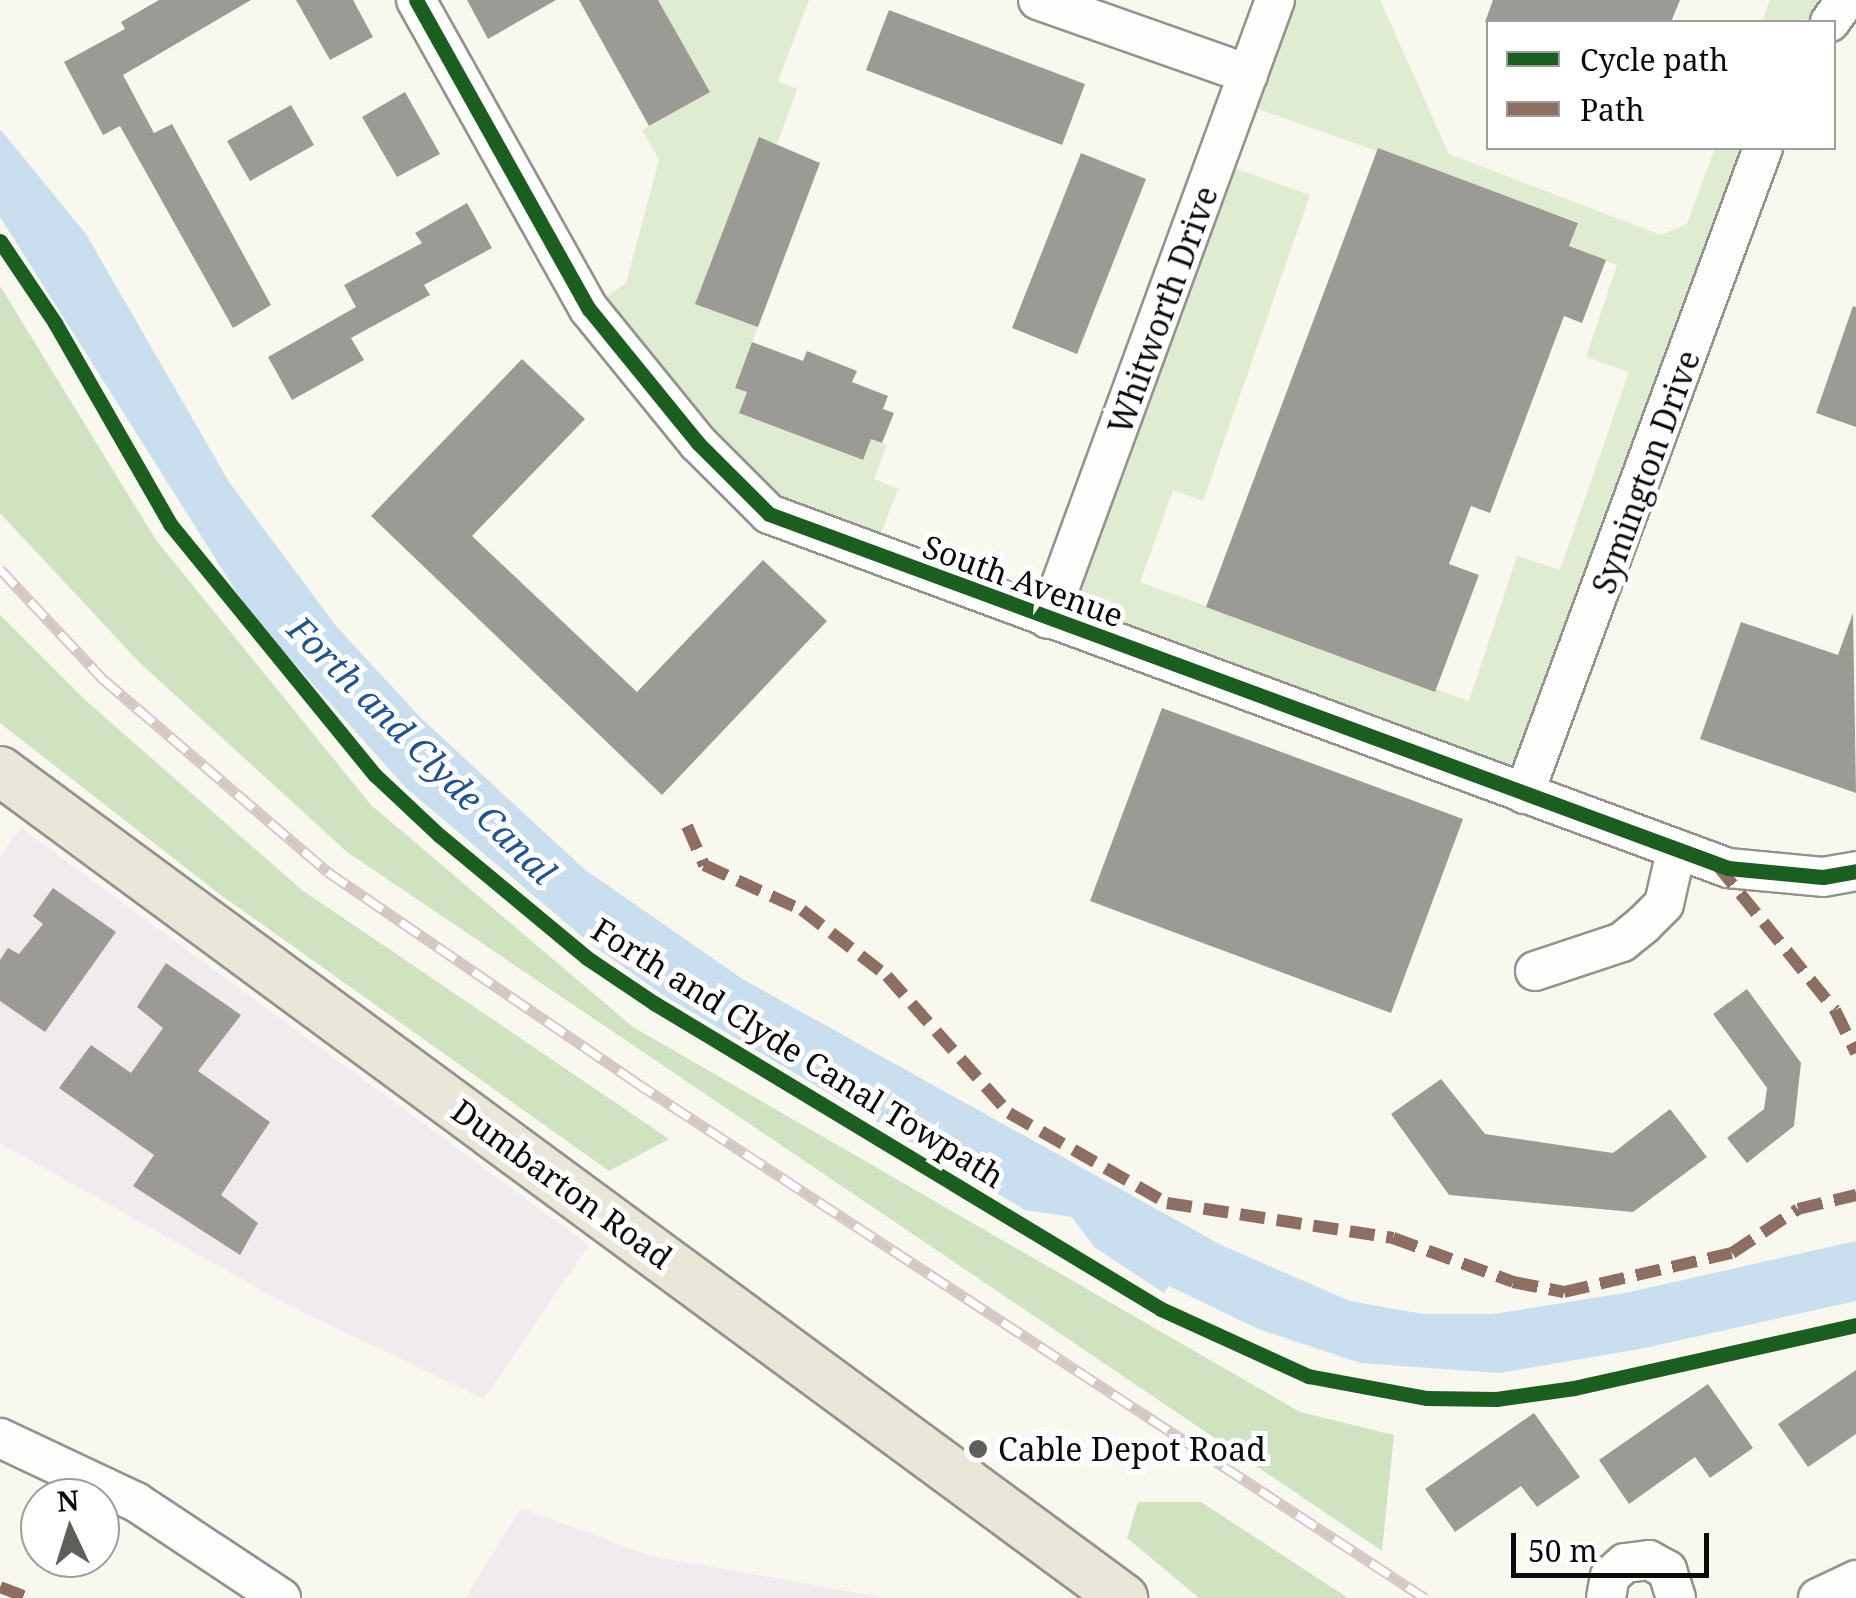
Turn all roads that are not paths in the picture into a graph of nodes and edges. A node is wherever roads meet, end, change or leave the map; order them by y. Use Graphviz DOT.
graph roads {
  1 [pos="416,0"];
  2 [pos="1038,0"];
  3 [pos="1275,0"];
  4 [pos="1248,74"];
  5 [pos="1762,150"];
  6 [pos="1048,619"];
  7 [pos="0,771"];
  8 [pos="1524,794"];
  9 [pos="1676,851"];
  10 [pos="1856,872"];
  11 [pos="1536,971"];
  12 [pos="0,1438"];
  13 [pos="1856,1580"];
  14 [pos="282,1598"];
  15 [pos="1123,1598"];
  16 [pos="1606,1598"];
  17 [pos="1676,1598"];
  18 [pos="1818,1598"];
  1 -- 6 [label="street, South Avenue"];
  2 -- 4 [label="street"];
  3 -- 4 [label="street, Whitworth Drive"];
  4 -- 6 [label="street, Whitworth Drive"];
  5 -- 8 [label="street, Symington Drive"];
  6 -- 8 [label="street, South Avenue"];
  7 -- 15 [label="main road, Dumbarton Road"];
  8 -- 9 [label="street, South Avenue"];
  9 -- 10 [label="street, South Avenue"];
  9 -- 11 [label="street"];
  12 -- 14 [label="street"];
  13 -- 18 [label="street"];
  16 -- 17 [label="street"];
}
